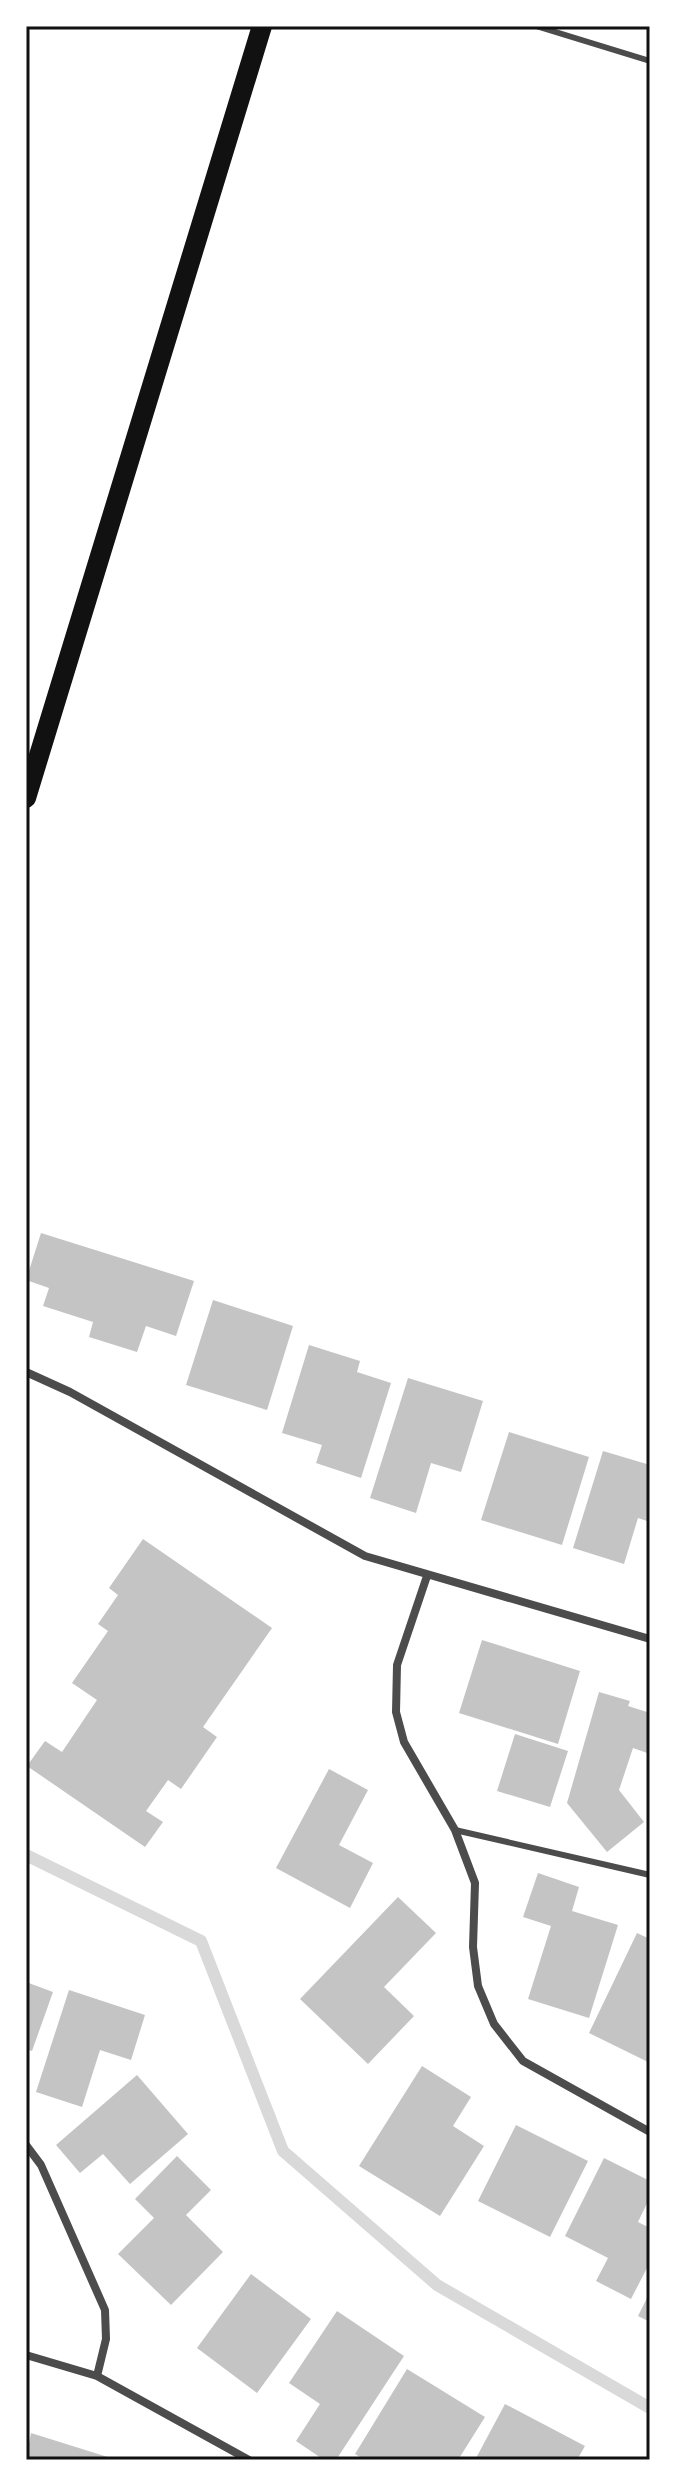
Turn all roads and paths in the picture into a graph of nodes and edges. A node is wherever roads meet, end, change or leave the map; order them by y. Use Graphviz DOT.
graph roads {
  1 [pos="262,26"];
  2 [pos="536,26"];
  3 [pos="650,61"];
  4 [pos="26,798"];
  5 [pos="26,1372"];
  6 [pos="427,1576"];
  7 [pos="650,1639"];
  8 [pos="455,1830"];
  9 [pos="650,1875"];
  10 [pos="650,2132"];
  11 [pos="26,2145"];
  12 [pos="26,2355"];
  13 [pos="97,2376"];
  14 [pos="249,2460"];
  1 -- 4 [label="main road"];
  2 -- 3 [label="lane"];
  5 -- 6 [label="street"];
  6 -- 7 [label="street"];
  6 -- 8 [label="street"];
  8 -- 9 [label="lane"];
  8 -- 10 [label="street"];
  11 -- 13 [label="street"];
  12 -- 13 [label="street"];
  13 -- 14 [label="street"];
}
